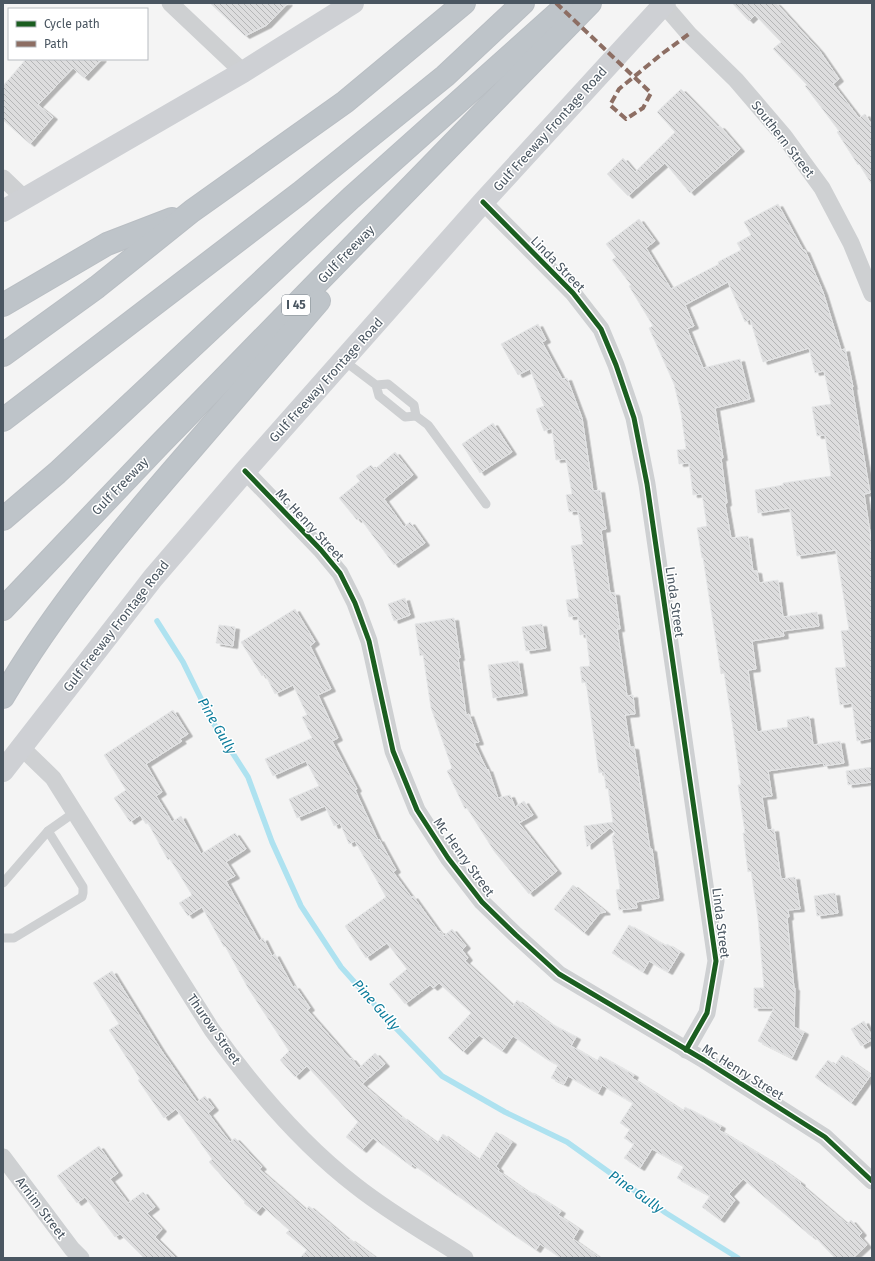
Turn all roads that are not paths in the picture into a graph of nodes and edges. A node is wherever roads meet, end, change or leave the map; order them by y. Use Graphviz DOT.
graph roads {
  1 [pos="170,3"];
  2 [pos="353,3"];
  3 [pos="464,3"];
  4 [pos="523,3"];
  5 [pos="570,3"];
  6 [pos="590,3"];
  7 [pos="664,4"];
  8 [pos="243,72"];
  9 [pos="484,113"];
  10 [pos="3,178"];
  11 [pos="25,199"];
  12 [pos="483,202"];
  13 [pos="3,211"];
  14 [pos="192,211"];
  15 [pos="97,288"];
  16 [pos="872,294"];
  17 [pos="3,305"];
  18 [pos="3,355"];
  19 [pos="343,360"];
  20 [pos="3,363"];
  21 [pos="376,385"];
  22 [pos="416,416"];
  23 [pos="3,420"];
  24 [pos="245,471"];
  25 [pos="486,504"];
  26 [pos="3,520"];
  27 [pos="3,609"];
  28 [pos="3,697"];
  29 [pos="20,747"];
  30 [pos="3,771"];
  31 [pos="75,812"];
  32 [pos="48,832"];
  33 [pos="3,883"];
  34 [pos="3,938"];
  35 [pos="686,1050"];
  36 [pos="3,1157"];
  37 [pos="872,1181"];
  38 [pos="81,1258"];
  39 [pos="465,1258"];
  1 -- 8 [label="street"];
  2 -- 8 [label="main road"];
  3 -- 14 [label="highway"];
  4 -- 23 [label="highway"];
  5 -- 26 [label="highway"];
  6 -- 9 [label="highway, Gulf Freeway / I 45"];
  7 -- 12 [label="main road, Gulf Freeway Frontage Road"];
  7 -- 16 [label="street, Southern Street"];
  8 -- 11 [label="main road"];
  9 -- 27 [label="highway, Gulf Freeway / I 45"];
  9 -- 28 [label="highway"];
  10 -- 11 [label="street"];
  11 -- 13 [label="main road"];
  12 -- 19 [label="main road, Gulf Freeway Frontage Road"];
  12 -- 35 [label="street, Linda Street"];
  14 -- 15 [label="highway"];
  14 -- 17 [label="highway"];
  15 -- 18 [label="highway"];
  15 -- 20 [label="highway"];
  19 -- 21 [label="lane"];
  19 -- 24 [label="main road, Gulf Freeway Frontage Road"];
  21 -- 22 [label="lane"];
  21 -- 22 [label="lane"];
  22 -- 25 [label="lane"];
  24 -- 29 [label="main road, Gulf Freeway Frontage Road"];
  24 -- 35 [label="street, Mc Henry Street"];
  29 -- 30 [label="main road, Gulf Freeway Frontage Road"];
  29 -- 31 [label="street, Thurow Street"];
  31 -- 32 [label="lane"];
  31 -- 39 [label="street, Thurow Street"];
  32 -- 33 [label="lane"];
  32 -- 34 [label="lane"];
  35 -- 37 [label="street, Mc Henry Street"];
  36 -- 38 [label="street, Arnim Street"];
}
